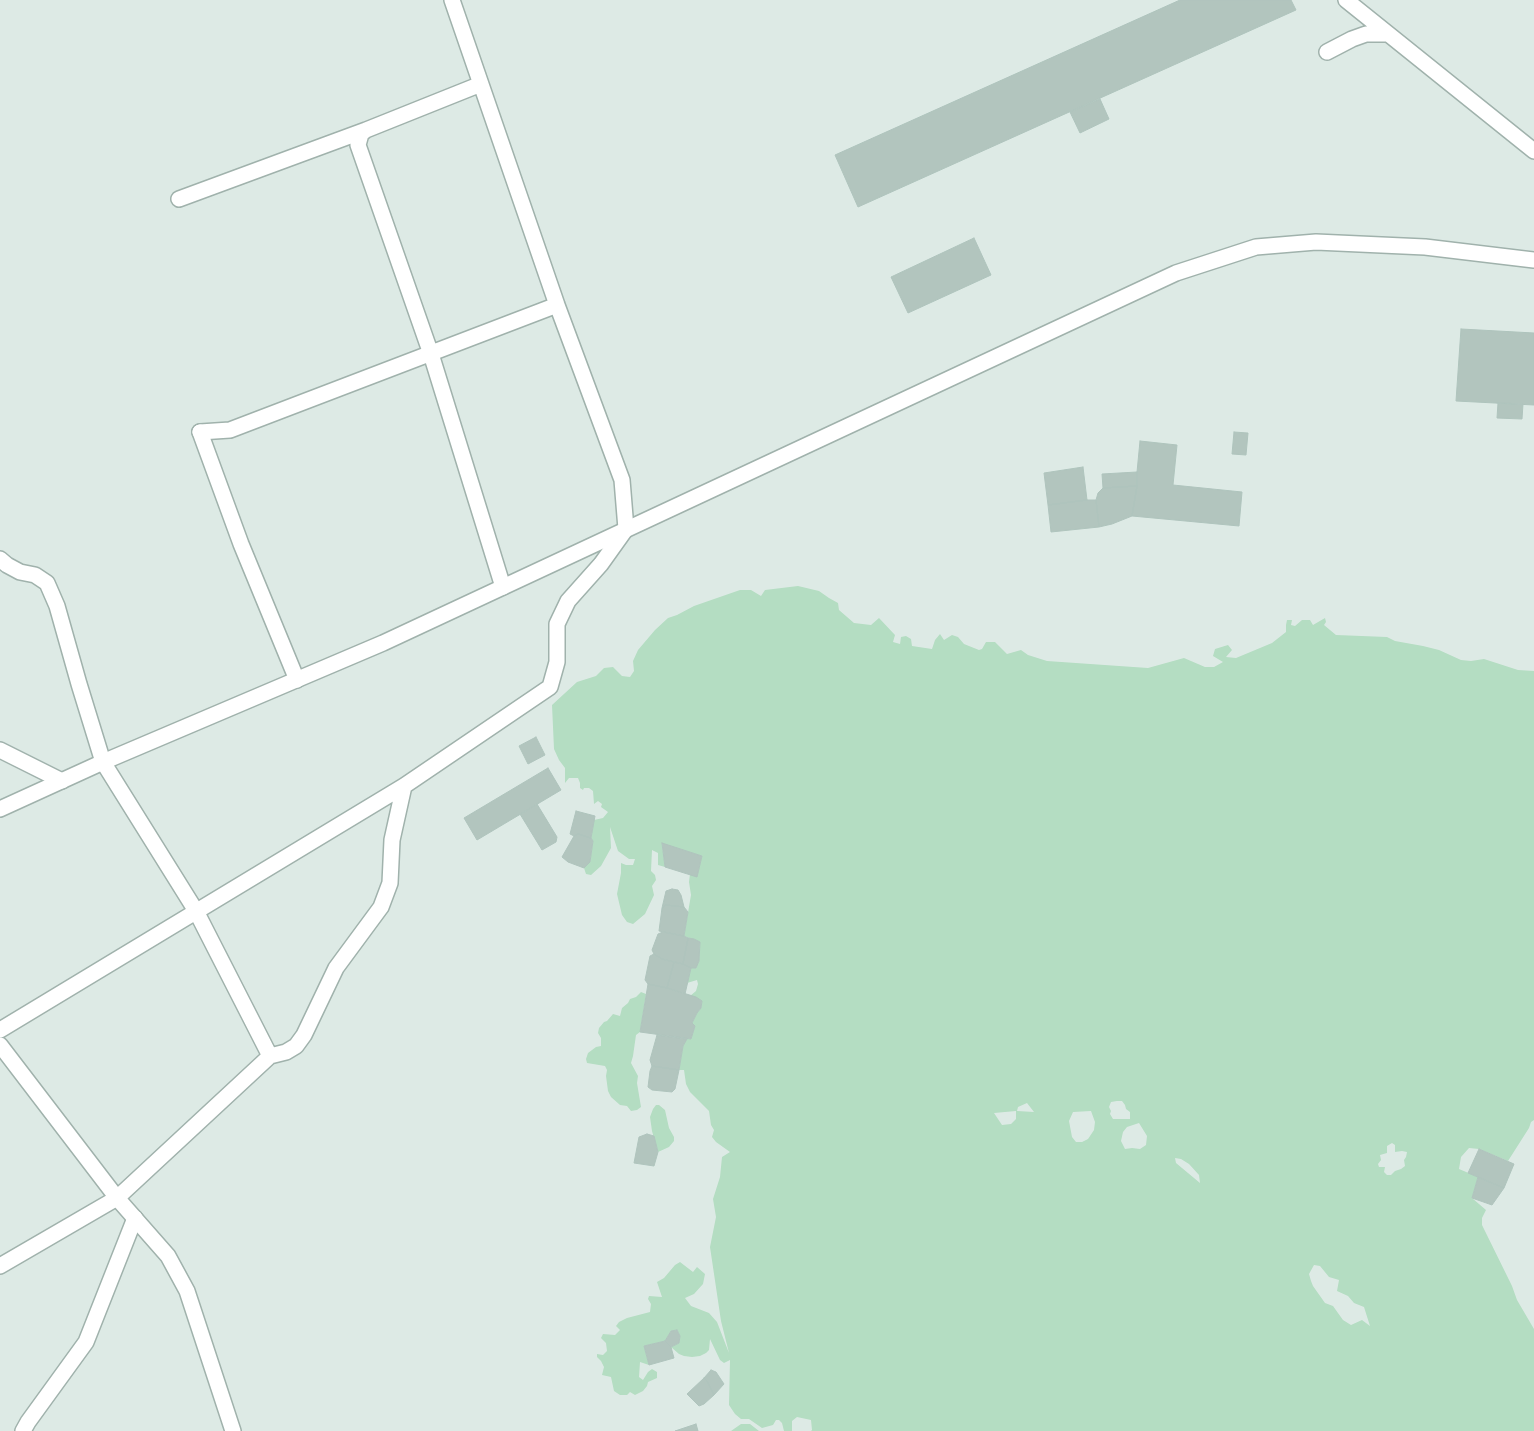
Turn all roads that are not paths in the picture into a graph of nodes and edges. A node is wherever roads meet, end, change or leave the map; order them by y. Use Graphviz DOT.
graph roads {
  1 [pos="452,0"];
  2 [pos="1346,0"];
  3 [pos="1388,34"];
  4 [pos="1327,52"];
  5 [pos="481,84"];
  6 [pos="366,130"];
  7 [pos="338,140"];
  8 [pos="358,145"];
  9 [pos="1534,151"];
  10 [pos="179,199"];
  11 [pos="1534,260"];
  12 [pos="557,305"];
  13 [pos="431,354"];
  14 [pos="626,529"];
  15 [pos="0,559"];
  16 [pos="503,587"];
  17 [pos="297,680"];
  18 [pos="0,750"];
  19 [pos="103,762"];
  20 [pos="62,781"];
  21 [pos="404,786"];
  22 [pos="0,809"];
  23 [pos="196,911"];
  24 [pos="0,1030"];
  25 [pos="0,1045"];
  26 [pos="270,1056"];
  27 [pos="117,1198"];
  28 [pos="135,1218"];
  29 [pos="0,1266"];
  30 [pos="23,1431"];
  31 [pos="233,1431"];
  1 -- 5 [label="street"];
  2 -- 3 [label="street"];
  3 -- 4 [label="street"];
  3 -- 9 [label="street"];
  5 -- 6 [label="street"];
  5 -- 12 [label="street"];
  6 -- 7 [label="street"];
  6 -- 8 [label="street"];
  7 -- 8 [label="street"];
  7 -- 10 [label="street"];
  8 -- 13 [label="street"];
  11 -- 14 [label="street"];
  12 -- 13 [label="street"];
  12 -- 14 [label="street"];
  13 -- 16 [label="street"];
  13 -- 17 [label="street"];
  14 -- 16 [label="street"];
  14 -- 21 [label="street"];
  15 -- 19 [label="street"];
  16 -- 17 [label="street"];
  17 -- 19 [label="street"];
  18 -- 20 [label="street"];
  19 -- 20 [label="street"];
  19 -- 23 [label="street"];
  20 -- 22 [label="street"];
  21 -- 23 [label="street"];
  21 -- 26 [label="street"];
  23 -- 24 [label="street"];
  23 -- 26 [label="street"];
  25 -- 27 [label="street"];
  26 -- 27 [label="street"];
  27 -- 28 [label="street"];
  27 -- 29 [label="street"];
  28 -- 30 [label="street"];
  28 -- 31 [label="street"];
}
